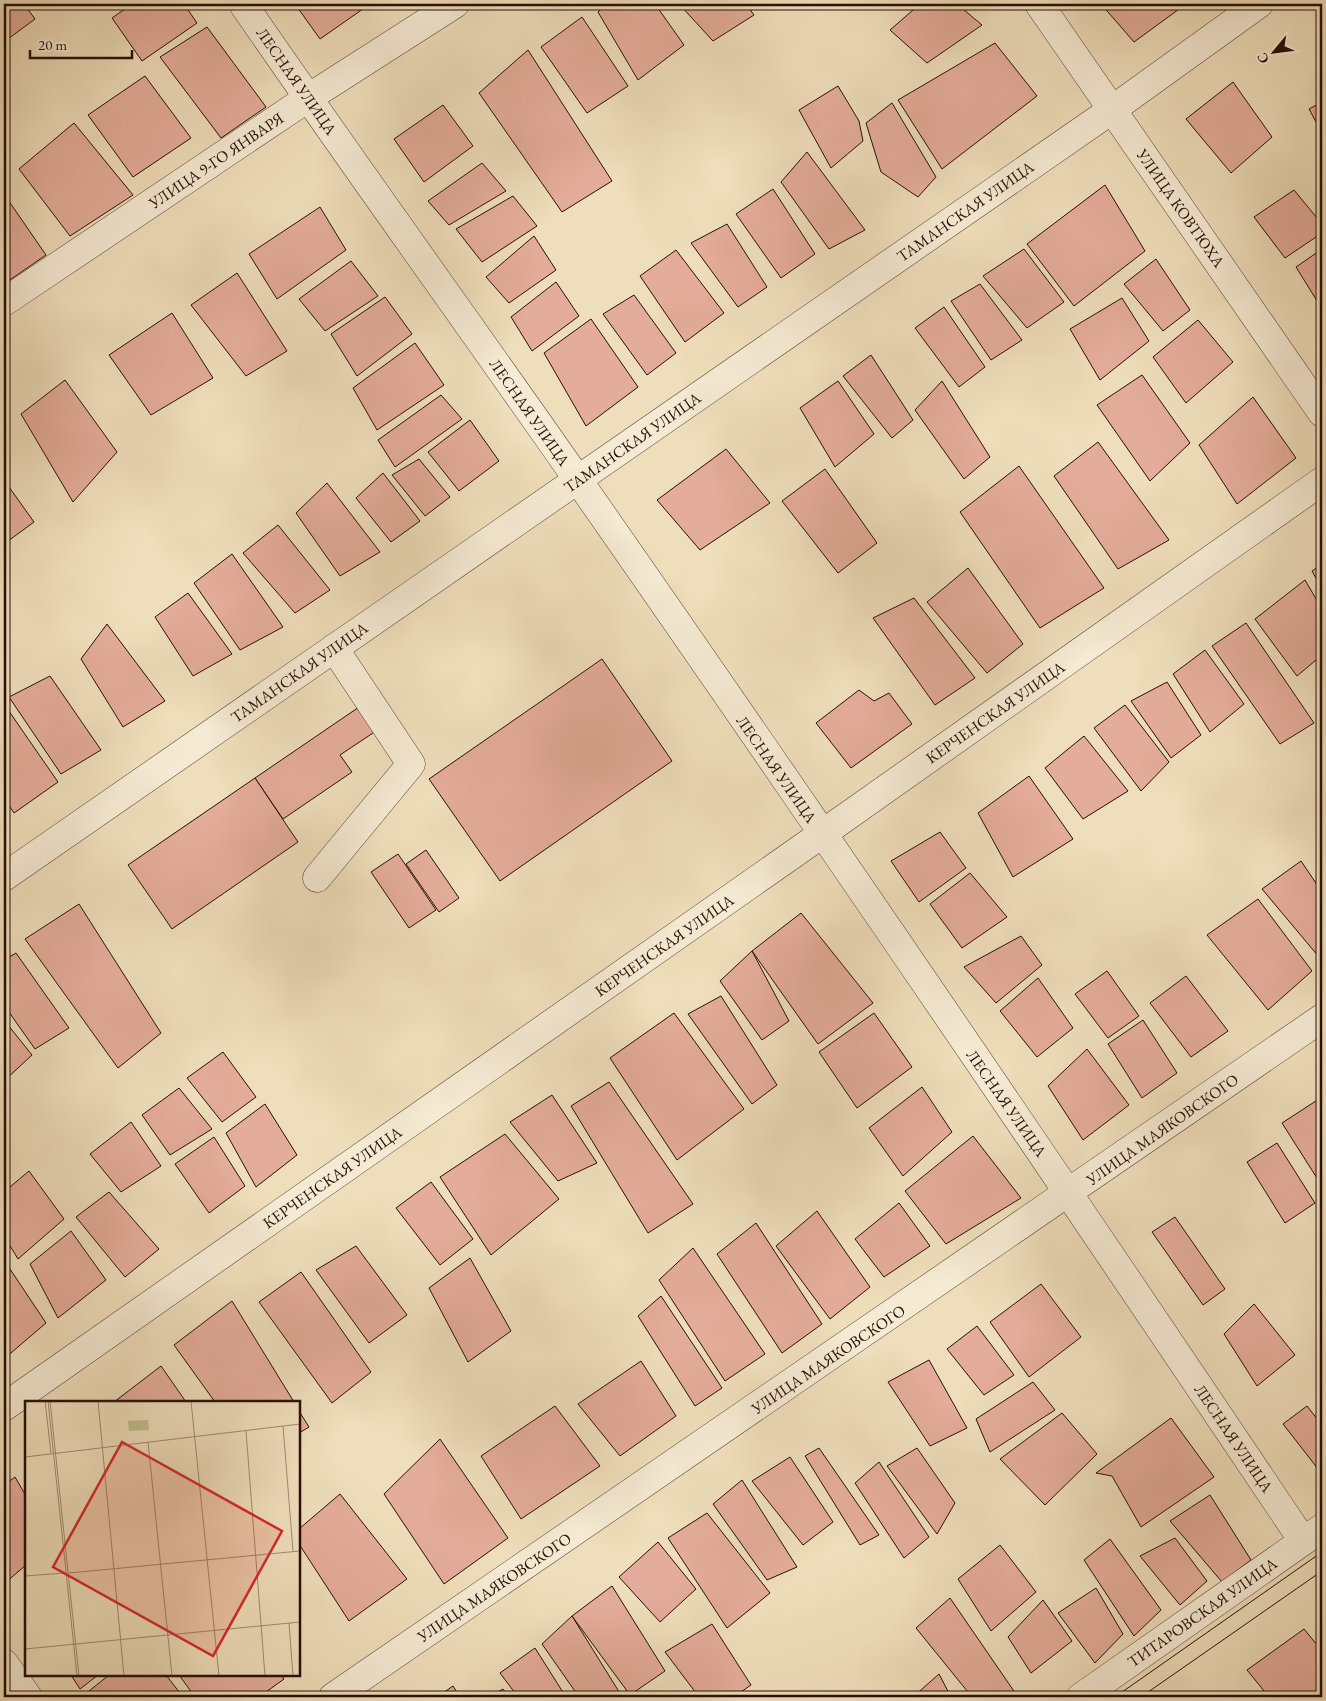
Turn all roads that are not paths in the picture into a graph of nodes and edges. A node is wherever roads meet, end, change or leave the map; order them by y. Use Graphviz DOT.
graph roads {
  1 [pos="243,4"];
  2 [pos="455,4"];
  3 [pos="1039,4"];
  4 [pos="1259,4"];
  5 [pos="308,98"];
  6 [pos="1113,109"];
  7 [pos="4,302"];
  8 [pos="1322,413"];
  9 [pos="578,480"];
  10 [pos="1322,481"];
  11 [pos="334,648"];
  12 [pos="822,834"];
  13 [pos="4,877"];
  14 [pos="317,878"];
  15 [pos="1322,1018"];
  16 [pos="1069,1194"];
  17 [pos="4,1407"];
  18 [pos="1313,1534"];
  19 [pos="4,1663"];
  20 [pos="28,1697"];
  21 [pos="333,1697"];
  22 [pos="1081,1697"];
  1 -- 5 [label="street, ЛЕСНАЯ УЛИЦА"];
  2 -- 5 [label="street, УЛИЦА 9-ГО ЯНВАРЯ"];
  3 -- 6 [label="street, УЛИЦА КОВТЮХА"];
  4 -- 6 [label="street, ТАМАНСКАЯ УЛИЦА"];
  5 -- 7 [label="street, УЛИЦА 9-ГО ЯНВАРЯ"];
  5 -- 9 [label="street, ЛЕСНАЯ УЛИЦА"];
  6 -- 8 [label="street, УЛИЦА КОВТЮХА"];
  6 -- 9 [label="street, ТАМАНСКАЯ УЛИЦА"];
  9 -- 11 [label="street, ТАМАНСКАЯ УЛИЦА"];
  9 -- 12 [label="street, ЛЕСНАЯ УЛИЦА"];
  10 -- 12 [label="street, КЕРЧЕНСКАЯ УЛИЦА"];
  11 -- 13 [label="street, ТАМАНСКАЯ УЛИЦА"];
  11 -- 14 [label="street"];
  12 -- 16 [label="street, ЛЕСНАЯ УЛИЦА"];
  12 -- 17 [label="street, КЕРЧЕНСКАЯ УЛИЦА"];
  15 -- 16 [label="street, УЛИЦА МАЯКОВСКОГО"];
  16 -- 18 [label="street, ЛЕСНАЯ УЛИЦА"];
  16 -- 21 [label="street, УЛИЦА МАЯКОВСКОГО"];
  18 -- 22 [label="street, ТИТАРОВСКАЯ УЛИЦА"];
  19 -- 20 [label="street"];
}
